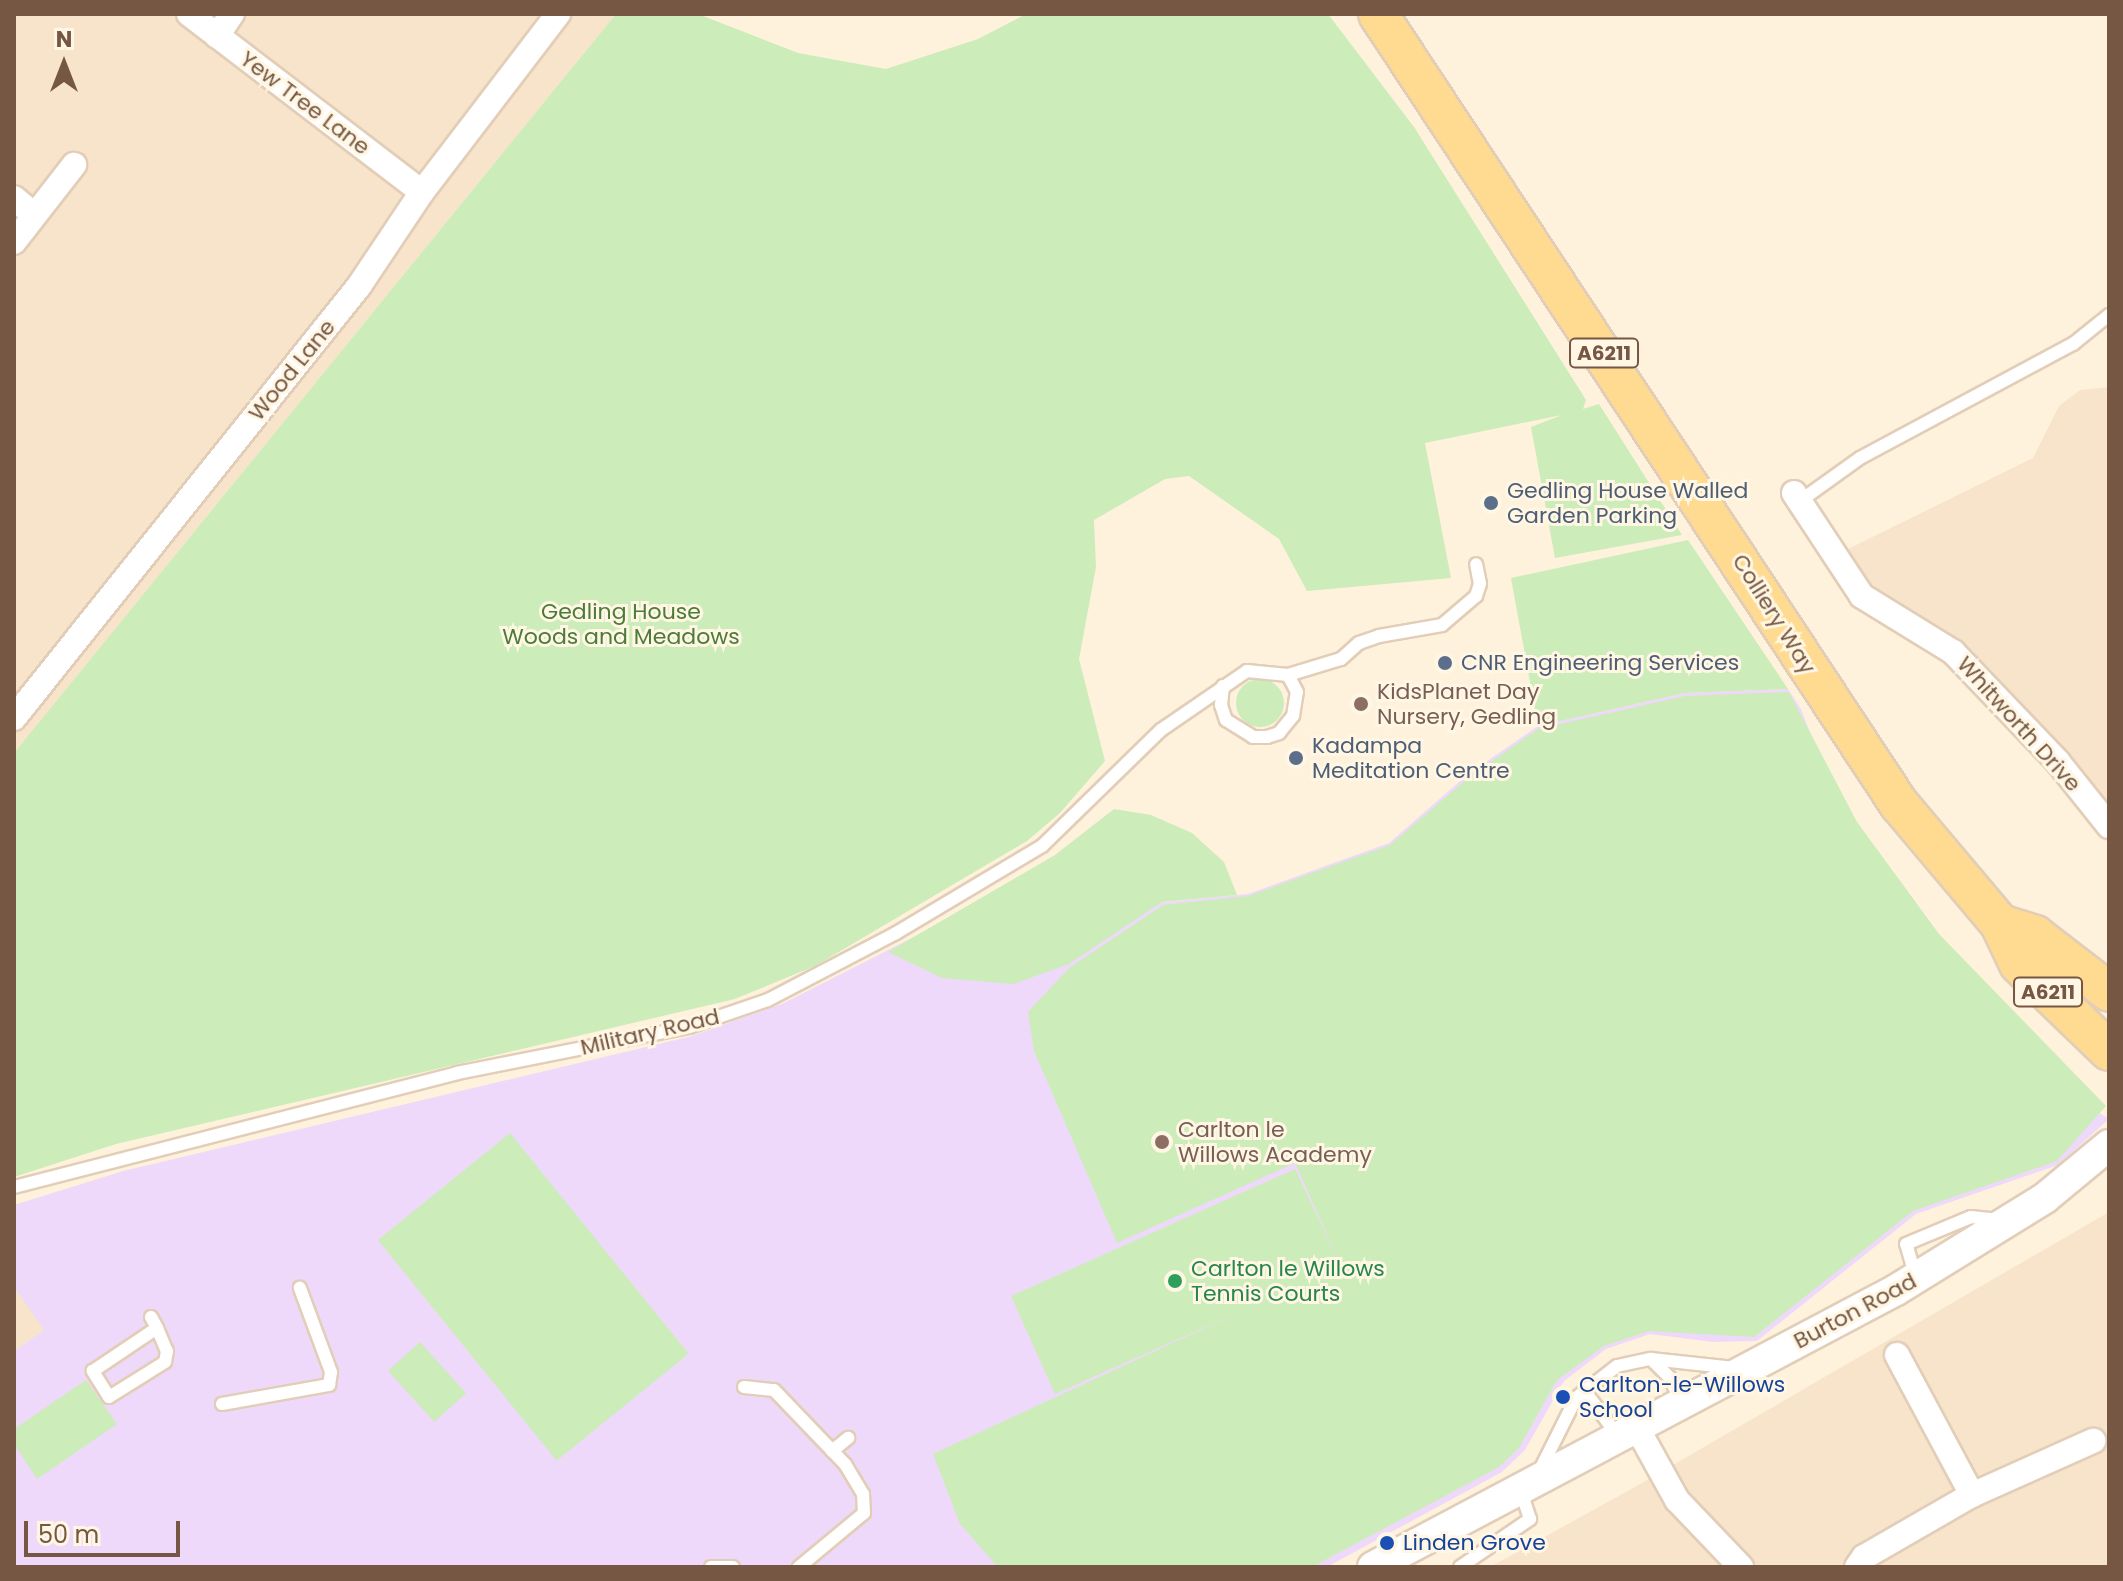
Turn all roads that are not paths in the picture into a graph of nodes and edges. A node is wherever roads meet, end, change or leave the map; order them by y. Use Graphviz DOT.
graph roads {
  1 [pos="189,14"];
  2 [pos="232,14"];
  3 [pos="558,14"];
  4 [pos="1378,14"];
  5 [pos="217,36"];
  6 [pos="74,165"];
  7 [pos="422,192"];
  8 [pos="14,198"];
  9 [pos="34,215"];
  10 [pos="14,242"];
  11 [pos="2109,315"];
  12 [pos="1797,497"];
  13 [pos="1476,564"];
  14 [pos="1288,675"];
  15 [pos="1223,686"];
  16 [pos="14,718"];
  17 [pos="2109,826"];
  18 [pos="2000,924"];
  19 [pos="2109,992"];
  20 [pos="2109,1051"];
  21 [pos="2109,1145"];
  22 [pos="2109,1160"];
  23 [pos="2075,1177"];
  24 [pos="14,1187"];
  25 [pos="300,1288"];
  26 [pos="154,1323"];
  27 [pos="1897,1355"];
  28 [pos="1651,1359"];
  29 [pos="1746,1369"];
  30 [pos="744,1387"];
  31 [pos="1584,1390"];
  32 [pos="1681,1402"];
  33 [pos="222,1404"];
  34 [pos="1627,1431"];
  35 [pos="848,1438"];
  36 [pos="2093,1441"];
  37 [pos="832,1451"];
  38 [pos="1527,1485"];
  39 [pos="1972,1495"];
  40 [pos="711,1567"];
  41 [pos="733,1567"];
  42 [pos="799,1567"];
  43 [pos="1373,1567"];
  44 [pos="1460,1567"];
  45 [pos="1741,1567"];
  46 [pos="1857,1567"];
  1 -- 5 [label="street, Yew Tree Lane"];
  2 -- 5 [label="street"];
  3 -- 7 [label="street, Wood Lane"];
  4 -- 18 [label="main road, Colliery Way / A6211"];
  5 -- 7 [label="street, Yew Tree Lane"];
  6 -- 9 [label="street"];
  7 -- 16 [label="street, Wood Lane"];
  8 -- 9 [label="street"];
  9 -- 10 [label="street"];
  11 -- 12 [label="lane"];
  12 -- 17 [label="street, Whitworth Drive"];
  13 -- 14 [label="lane"];
  14 -- 15 [label="lane, Military Road"];
  14 -- 15 [label="lane"];
  15 -- 24 [label="lane, Military Road"];
  18 -- 19 [label="main road, A6211"];
  18 -- 20 [label="main road, Colliery Way / A6211"];
  21 -- 23 [label="street, Burton Road"];
  22 -- 23 [label="street, Burton Road"];
  23 -- 29 [label="street, Burton Road"];
  25 -- 33 [label="lane"];
  26 -- 26 [label="lane"];
  27 -- 39 [label="street"];
  28 -- 29 [label="lane"];
  28 -- 31 [label="lane"];
  28 -- 32 [label="lane"];
  29 -- 32 [label="street, Burton Road"];
  30 -- 37 [label="lane"];
  31 -- 34 [label="lane"];
  31 -- 38 [label="lane"];
  32 -- 34 [label="street, Burton Road"];
  34 -- 38 [label="street, Burton Road"];
  34 -- 45 [label="street"];
  35 -- 37 [label="lane"];
  36 -- 39 [label="street"];
  37 -- 42 [label="lane"];
  38 -- 43 [label="street, Burton Road"];
  38 -- 44 [label="lane"];
  39 -- 46 [label="street"];
  40 -- 41 [label="lane"];
}
